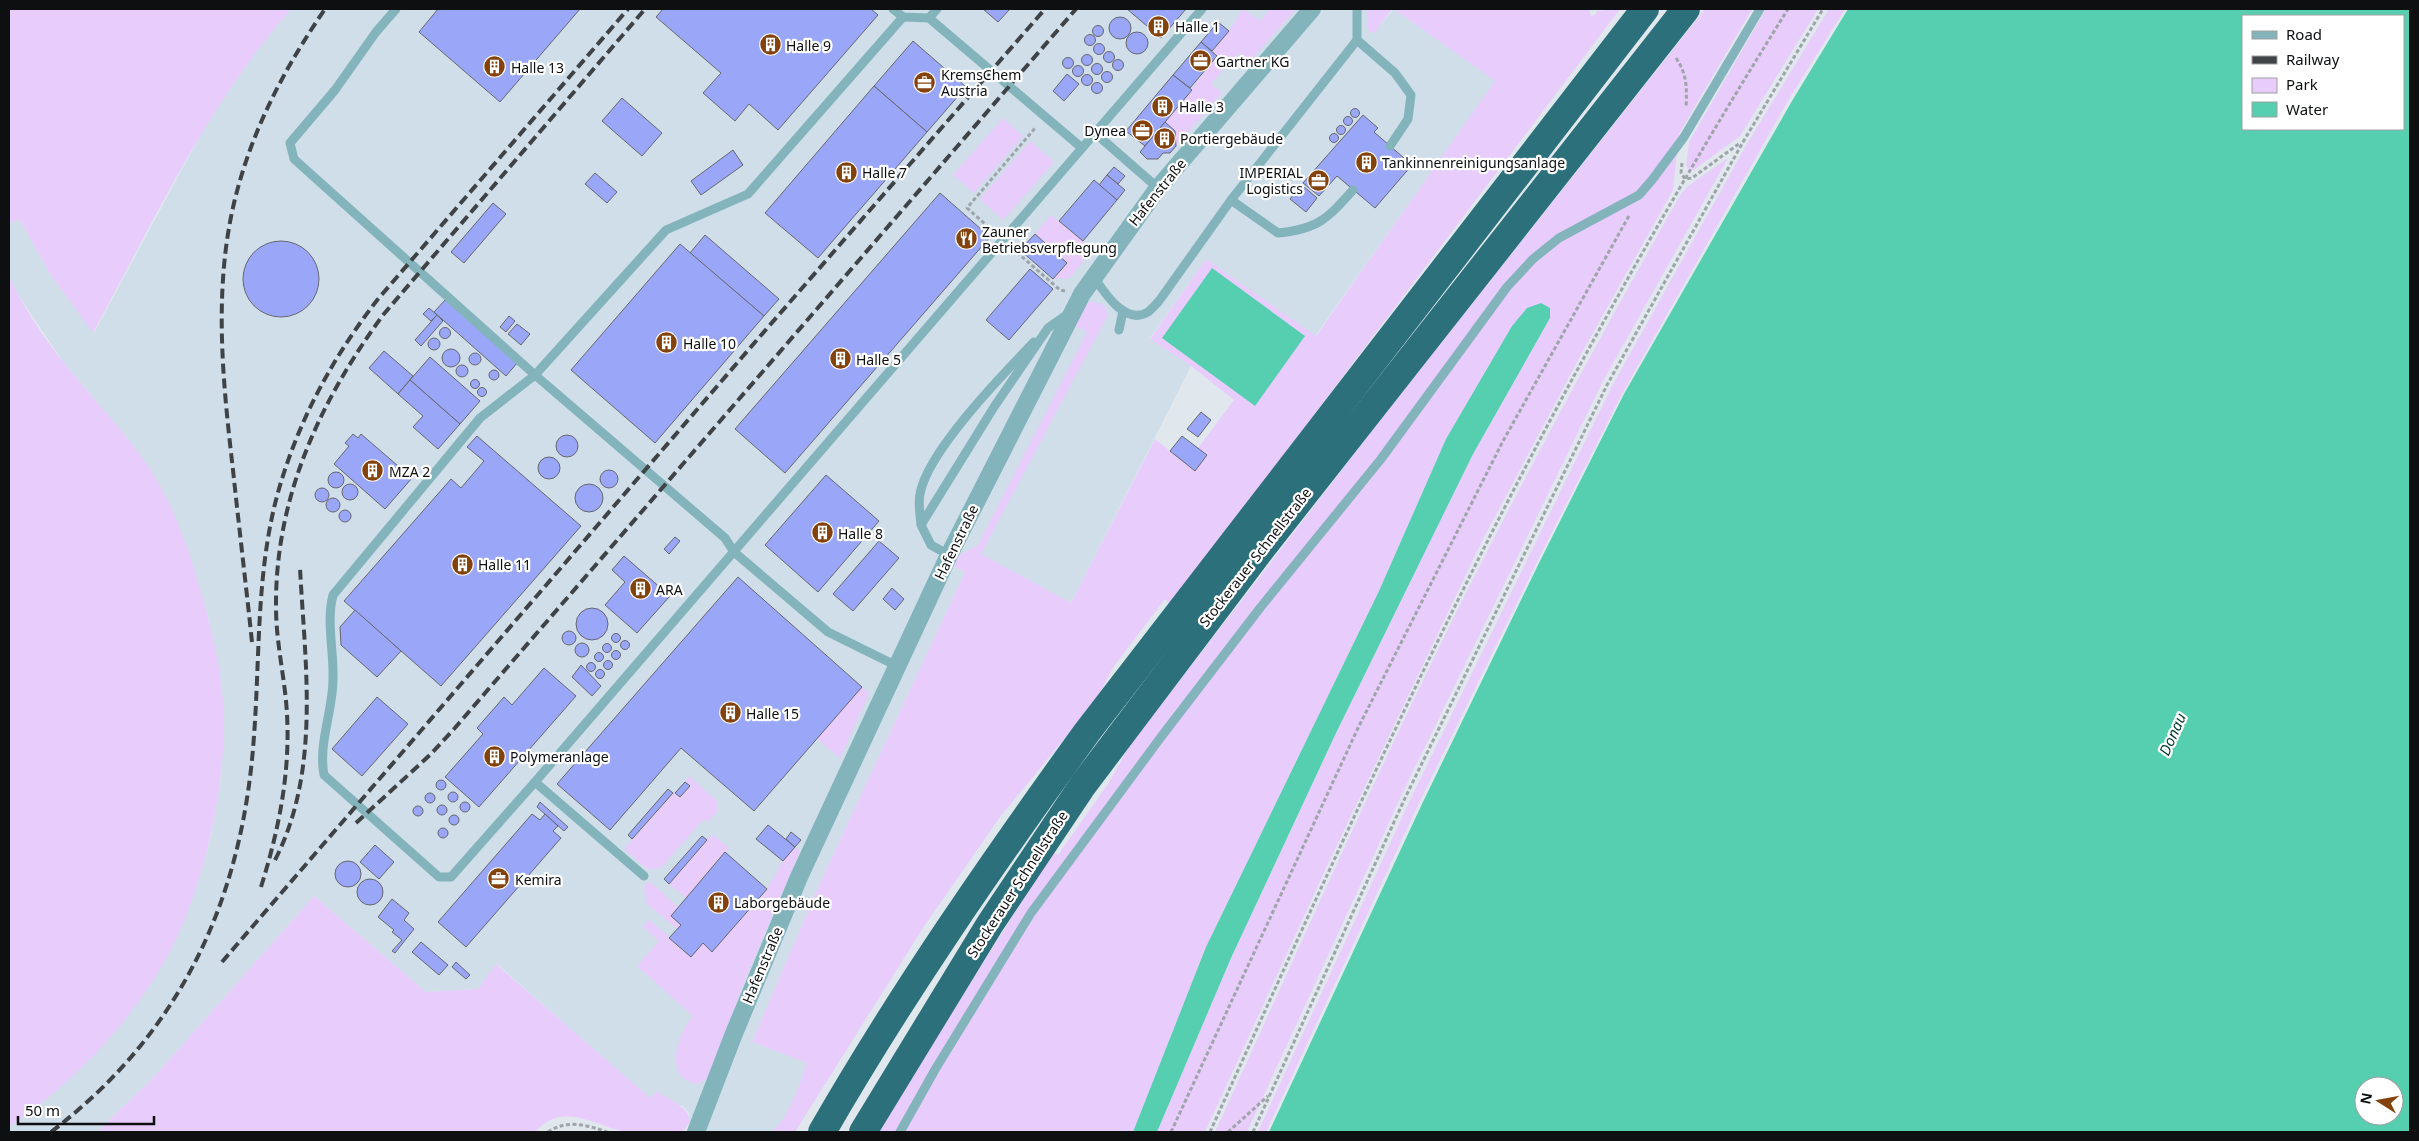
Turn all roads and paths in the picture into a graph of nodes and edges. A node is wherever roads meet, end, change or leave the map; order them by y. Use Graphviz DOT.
graph roads {
  1 [pos="396,9"];
  2 [pos="893,9"];
  3 [pos="937,9"];
  4 [pos="1202,9"];
  5 [pos="1312,9"];
  6 [pos="1357,9"];
  7 [pos="1686,9"];
  8 [pos="1760,9"];
  9 [pos="1788,9"];
  10 [pos="1823,9"];
  11 [pos="1643,10"];
  12 [pos="903,17"];
  13 [pos="930,18"];
  14 [pos="1357,40"];
  15 [pos="1095,133"];
  16 [pos="1390,146"];
  17 [pos="1082,148"];
  18 [pos="1158,188"];
  19 [pos="1353,190"];
  20 [pos="1639,195"];
  21 [pos="1231,200"];
  22 [pos="1094,276"];
  23 [pos="1074,310"];
  24 [pos="1124,311"];
  25 [pos="1048,328"];
  26 [pos="1119,330"];
  27 [pos="535,375"];
  28 [pos="921,524"];
  29 [pos="734,552"];
  30 [pos="949,555"];
  31 [pos="897,666"];
  32 [pos="534,782"];
  33 [pos="644,876"];
  34 [pos="1270,1094"];
  35 [pos="822,1128"];
  36 [pos="548,1132"];
  37 [pos="607,1132"];
  38 [pos="696,1132"];
  39 [pos="863,1132"];
  40 [pos="900,1132"];
  41 [pos="1171,1132"];
  42 [pos="1210,1132"];
  43 [pos="1228,1132"];
  44 [pos="1253,1132"];
  1 -- 27 [label="lane"];
  2 -- 12 [label="lane"];
  3 -- 13 [label="lane"];
  4 -- 15 [label="lane"];
  5 -- 18 [label="street, Hafenstraße"];
  6 -- 14 [label="lane"];
  7 -- 39 [label="highway, Stockerauer Schnellstraße"];
  8 -- 20 [label="lane"];
  9 -- 42 [label="path"];
  10 -- 34 [label="path"];
  11 -- 35 [label="highway, Stockerauer Schnellstraße"];
  12 -- 13 [label="lane"];
  12 -- 27 [label="lane"];
  13 -- 17 [label="lane"];
  14 -- 16 [label="lane"];
  14 -- 21 [label="lane"];
  15 -- 17 [label="lane"];
  15 -- 18 [label="lane"];
  17 -- 29 [label="lane"];
  18 -- 22 [label="street, Hafenstraße"];
  19 -- 21 [label="lane"];
  20 -- 40 [label="lane"];
  20 -- 41 [label="path"];
  21 -- 24 [label="lane"];
  22 -- 23 [label="street, Hafenstraße"];
  22 -- 24 [label="lane"];
  23 -- 25 [label="lane"];
  23 -- 30 [label="street, Hafenstraße"];
  24 -- 26 [label="lane"];
  25 -- 28 [label="lane"];
  25 -- 28 [label="lane"];
  27 -- 29 [label="lane"];
  27 -- 32 [label="lane"];
  28 -- 30 [label="lane"];
  29 -- 31 [label="lane"];
  29 -- 32 [label="lane"];
  30 -- 31 [label="street, Hafenstraße"];
  31 -- 38 [label="street, Hafenstraße"];
  32 -- 33 [label="lane"];
  34 -- 43 [label="path"];
  34 -- 44 [label="path"];
  36 -- 37 [label="path"];
}
